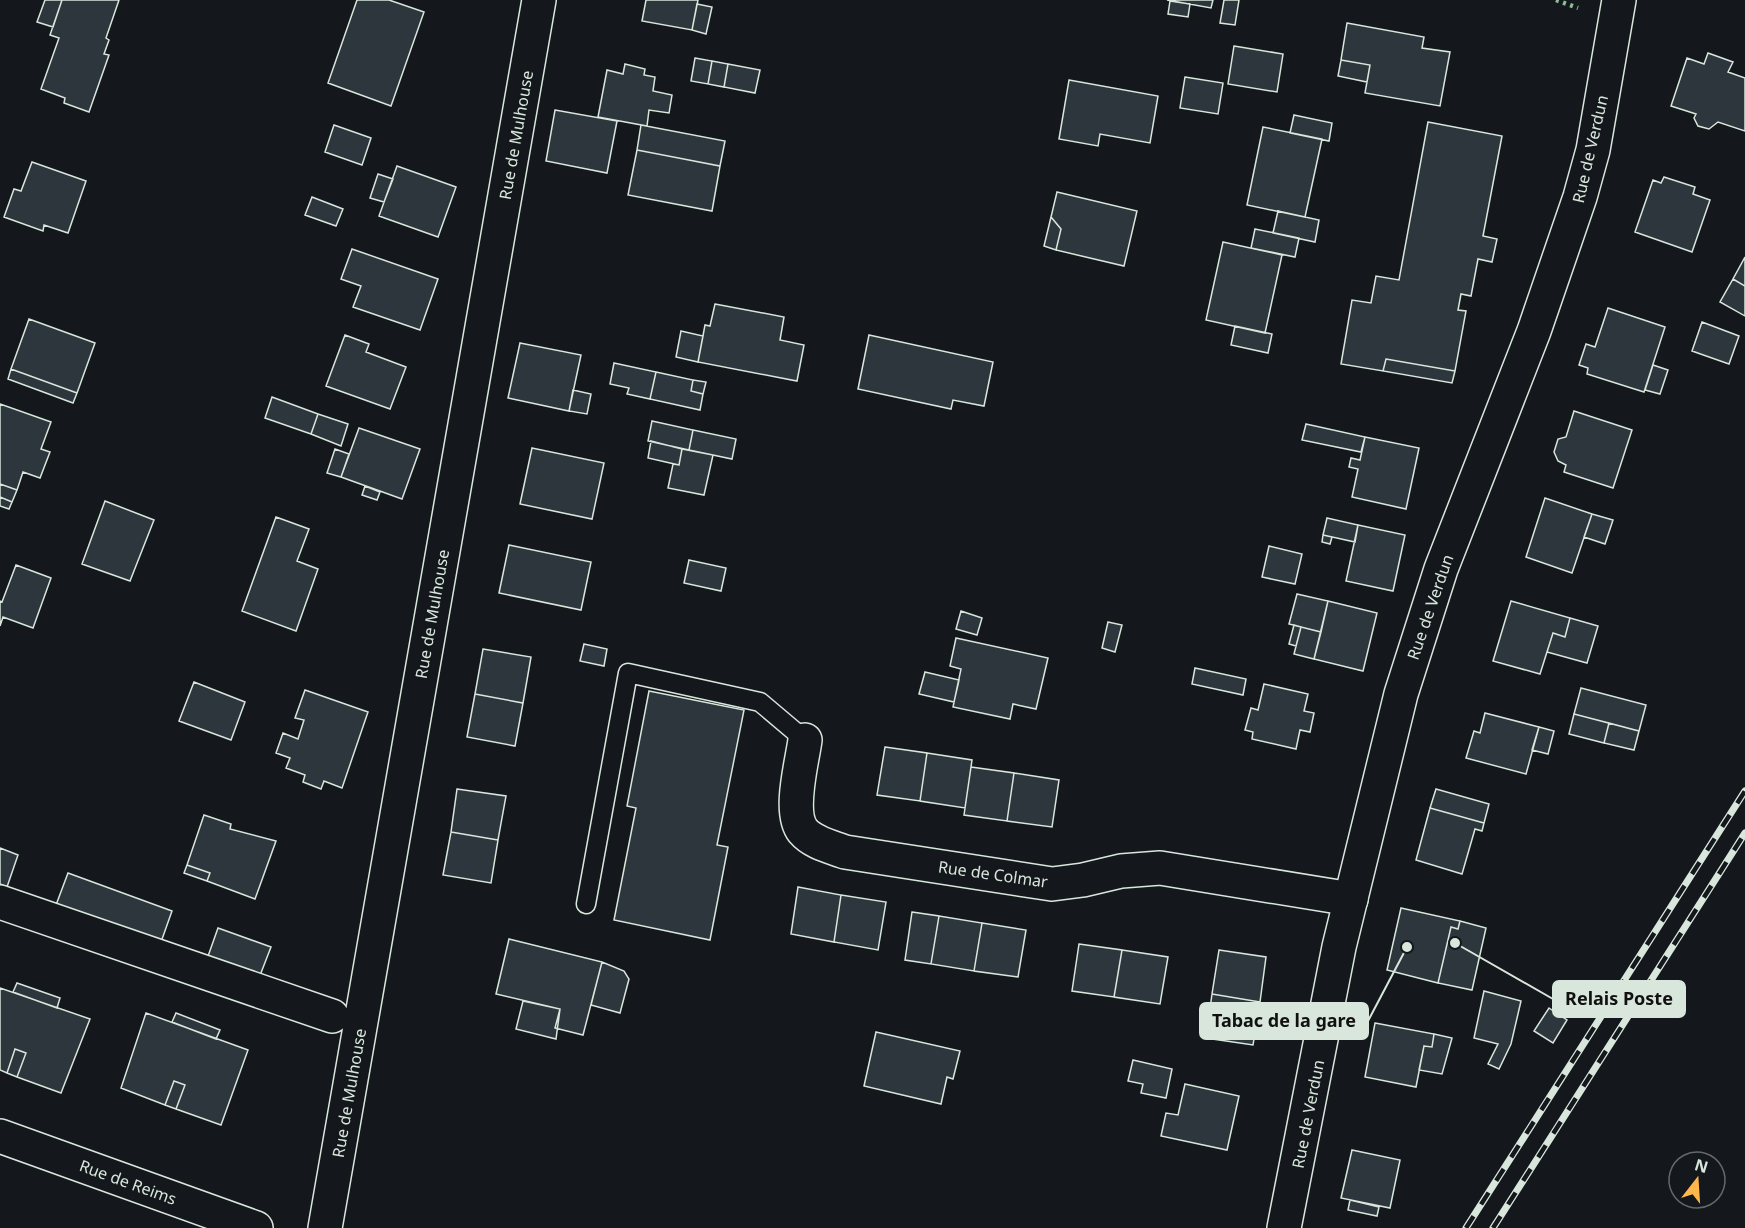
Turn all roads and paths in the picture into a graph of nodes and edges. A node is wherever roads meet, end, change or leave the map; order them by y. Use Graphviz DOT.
graph roads {
  1 [pos="539,0"];
  2 [pos="1619,0"];
  3 [pos="806,740"];
  4 [pos="1351,899"];
  5 [pos="0,902"];
  6 [pos="586,904"];
  7 [pos="332,1016"];
  8 [pos="0,1136"];
  9 [pos="256,1228"];
  10 [pos="325,1228"];
  11 [pos="1284,1228"];
  1 -- 10 [label="street, Rue de Mulhouse"];
  2 -- 4 [label="street, Rue de Verdun"];
  3 -- 4 [label="street, Rue de Colmar"];
  3 -- 6 [label="lane"];
  4 -- 11 [label="street, Rue de Verdun"];
  5 -- 7 [label="street"];
  8 -- 9 [label="street, Rue de Reims"];
}
